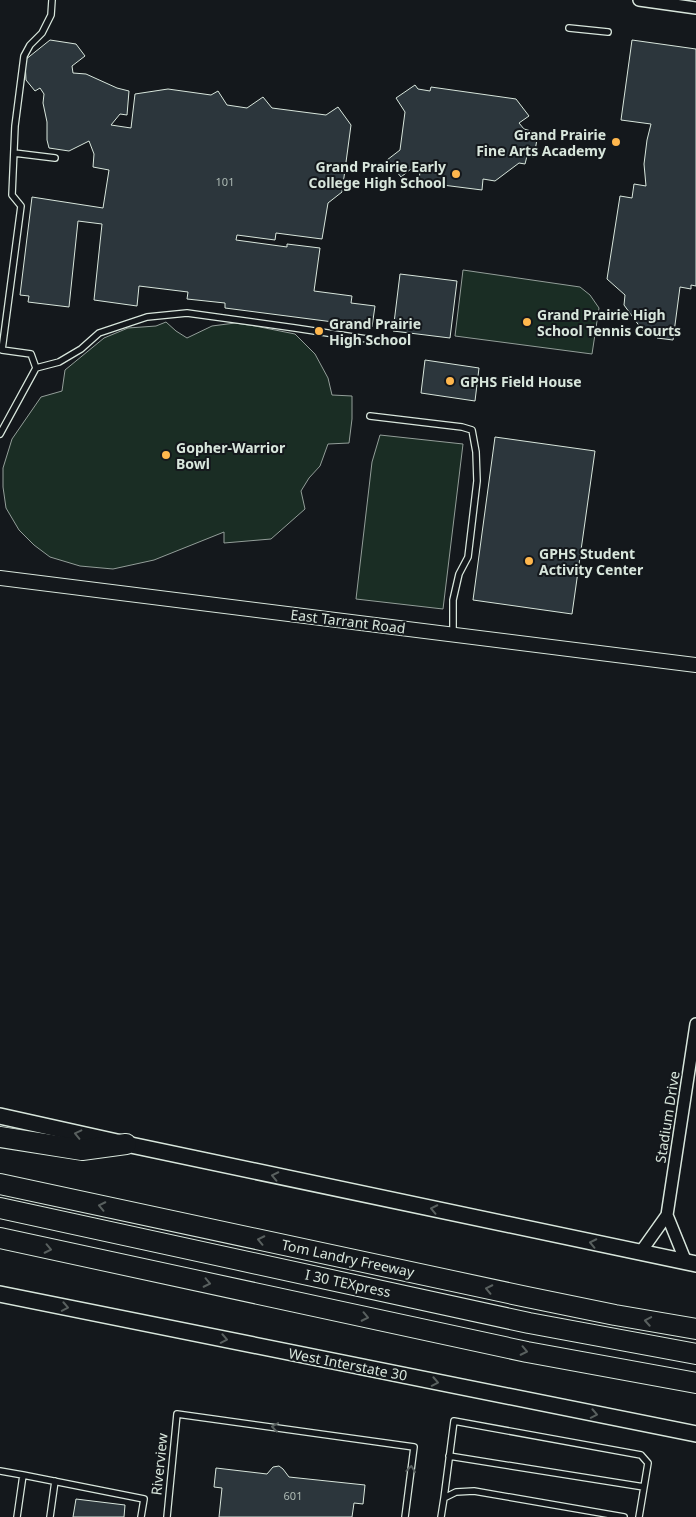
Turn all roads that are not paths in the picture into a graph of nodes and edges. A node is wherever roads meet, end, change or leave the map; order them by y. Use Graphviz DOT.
graph roads {
  1 [pos="52,0"];
  2 [pos="639,0"];
  3 [pos="696,8"];
  4 [pos="569,28"];
  5 [pos="608,32"];
  6 [pos="14,152"];
  7 [pos="55,158"];
  8 [pos="380,342"];
  9 [pos="36,368"];
  10 [pos="370,416"];
  11 [pos="0,434"];
  12 [pos="0,578"];
  13 [pos="453,635"];
  14 [pos="696,665"];
  15 [pos="696,1024"];
  16 [pos="0,1116"];
  17 [pos="0,1137"];
  18 [pos="126,1144"];
  19 [pos="0,1184"];
  20 [pos="0,1208"];
  21 [pos="667,1215"];
  22 [pos="0,1238"];
  23 [pos="640,1253"];
  24 [pos="691,1264"];
  25 [pos="0,1294"];
  26 [pos="696,1329"];
  27 [pos="696,1354"];
  28 [pos="696,1383"];
  29 [pos="696,1434"];
  30 [pos="449,1456"];
  31 [pos="0,1471"];
  32 [pos="23,1474"];
  33 [pos="55,1481"];
  34 [pos="644,1487"];
  35 [pos="444,1498"];
  36 [pos="18,1517"];
  37 [pos="50,1517"];
  38 [pos="141,1517"];
  39 [pos="167,1517"];
  40 [pos="405,1517"];
  41 [pos="442,1517"];
  42 [pos="624,1517"];
  43 [pos="639,1517"];
  1 -- 6 [label="lane"];
  2 -- 3 [label="street"];
  4 -- 5 [label="lane"];
  6 -- 7 [label="lane"];
  6 -- 9 [label="lane"];
  8 -- 9 [label="lane"];
  9 -- 11 [label="lane"];
  10 -- 13 [label="lane"];
  12 -- 13 [label="street, East Tarrant Road"];
  13 -- 14 [label="street, East Tarrant Road"];
  15 -- 21 [label="street, Stadium Drive"];
  18 -- 16 [label="main road, one-way"];
  17 -- 18 [label="highway"];
  23 -- 18 [label="main road, one-way"];
  26 -- 19 [label="highway, Tom Landry Freeway, one-way"];
  20 -- 27 [label="highway, I 30 TEXpress"];
  21 -- 23 [label="street, Stadium Drive"];
  21 -- 24 [label="street"];
  22 -- 28 [label="highway, one-way"];
  23 -- 24 [label="main road"];
  25 -- 29 [label="main road, West Interstate 30, one-way"];
  30 -- 34 [label="lane"];
  30 -- 34 [label="lane"];
  30 -- 35 [label="lane"];
  31 -- 32 [label="lane"];
  32 -- 33 [label="lane"];
  32 -- 36 [label="lane"];
  33 -- 37 [label="lane"];
  33 -- 38 [label="lane"];
  34 -- 43 [label="lane"];
  35 -- 41 [label="lane"];
  35 -- 42 [label="lane"];
  40 -- 39 [label="lane, Riverview, one-way"];
}
